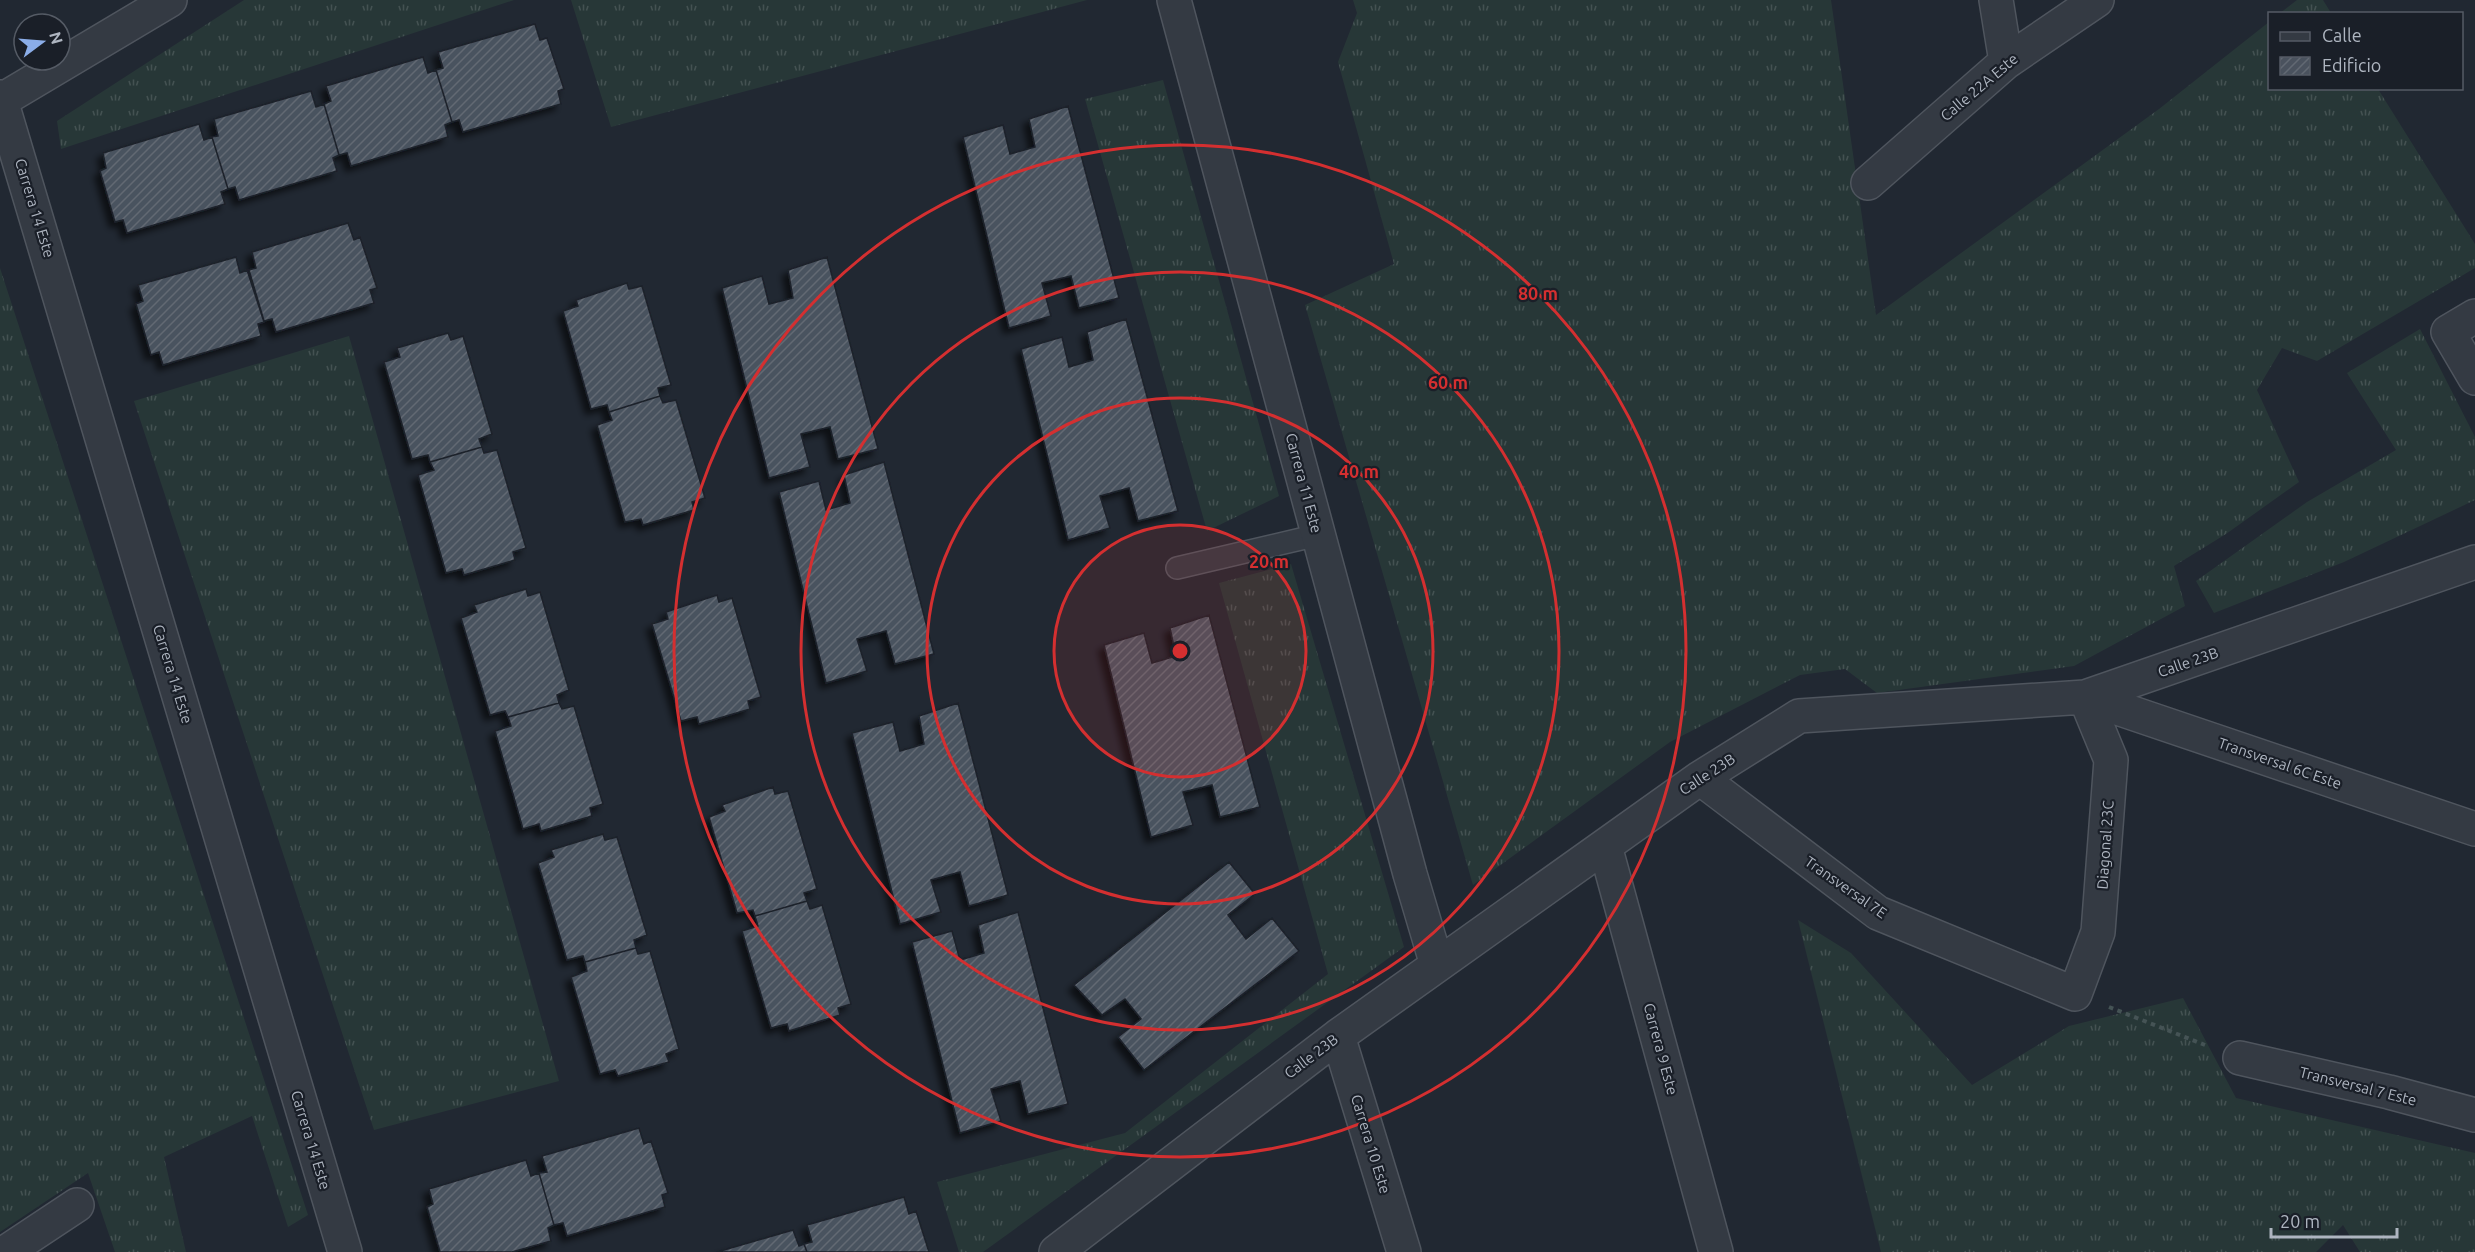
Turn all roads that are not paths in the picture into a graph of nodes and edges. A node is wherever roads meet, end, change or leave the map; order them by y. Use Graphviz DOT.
graph roads {
  1 [pos="1174,0"];
  2 [pos="1996,0"];
  3 [pos="2097,0"];
  4 [pos="165,1"];
  5 [pos="2006,62"];
  6 [pos="1,99"];
  7 [pos="1868,183"];
  8 [pos="2462,324"];
  9 [pos="2475,378"];
  10 [pos="1318,535"];
  11 [pos="2475,562"];
  12 [pos="1177,568"];
  13 [pos="2085,697"];
  14 [pos="1700,778"];
  15 [pos="2475,829"];
  16 [pos="1605,846"];
  17 [pos="1437,965"];
  18 [pos="2075,994"];
  19 [pos="1338,1036"];
  20 [pos="2240,1058"];
  21 [pos="2475,1115"];
  22 [pos="77,1205"];
  23 [pos="1070,1247"];
  24 [pos="6,1252"];
  25 [pos="345,1252"];
  26 [pos="1404,1252"];
  27 [pos="1716,1252"];
  1 -- 10 [label="street, Carrera 11 Este"];
  2 -- 5 [label="street"];
  3 -- 5 [label="street, Calle 22A Este"];
  4 -- 6 [label="street"];
  5 -- 7 [label="street, Calle 22A Este"];
  6 -- 25 [label="street, Carrera 14 Este"];
  8 -- 9 [label="street"];
  10 -- 12 [label="lane"];
  10 -- 17 [label="street, Carrera 11 Este"];
  11 -- 13 [label="street, Calle 23B"];
  13 -- 14 [label="street, Calle 23B"];
  13 -- 15 [label="street, Transversal 6C Este"];
  13 -- 18 [label="street, Diagonal 23C"];
  14 -- 16 [label="street, Calle 23B"];
  14 -- 18 [label="street, Transversal 7E"];
  16 -- 17 [label="street, Calle 23B"];
  16 -- 27 [label="street, Carrera 9 Este"];
  17 -- 19 [label="street, Calle 23B"];
  19 -- 23 [label="street, Calle 23B"];
  19 -- 26 [label="street, Carrera 10 Este"];
  20 -- 21 [label="street, Transversal 7 Este"];
  22 -- 24 [label="street"];
}
